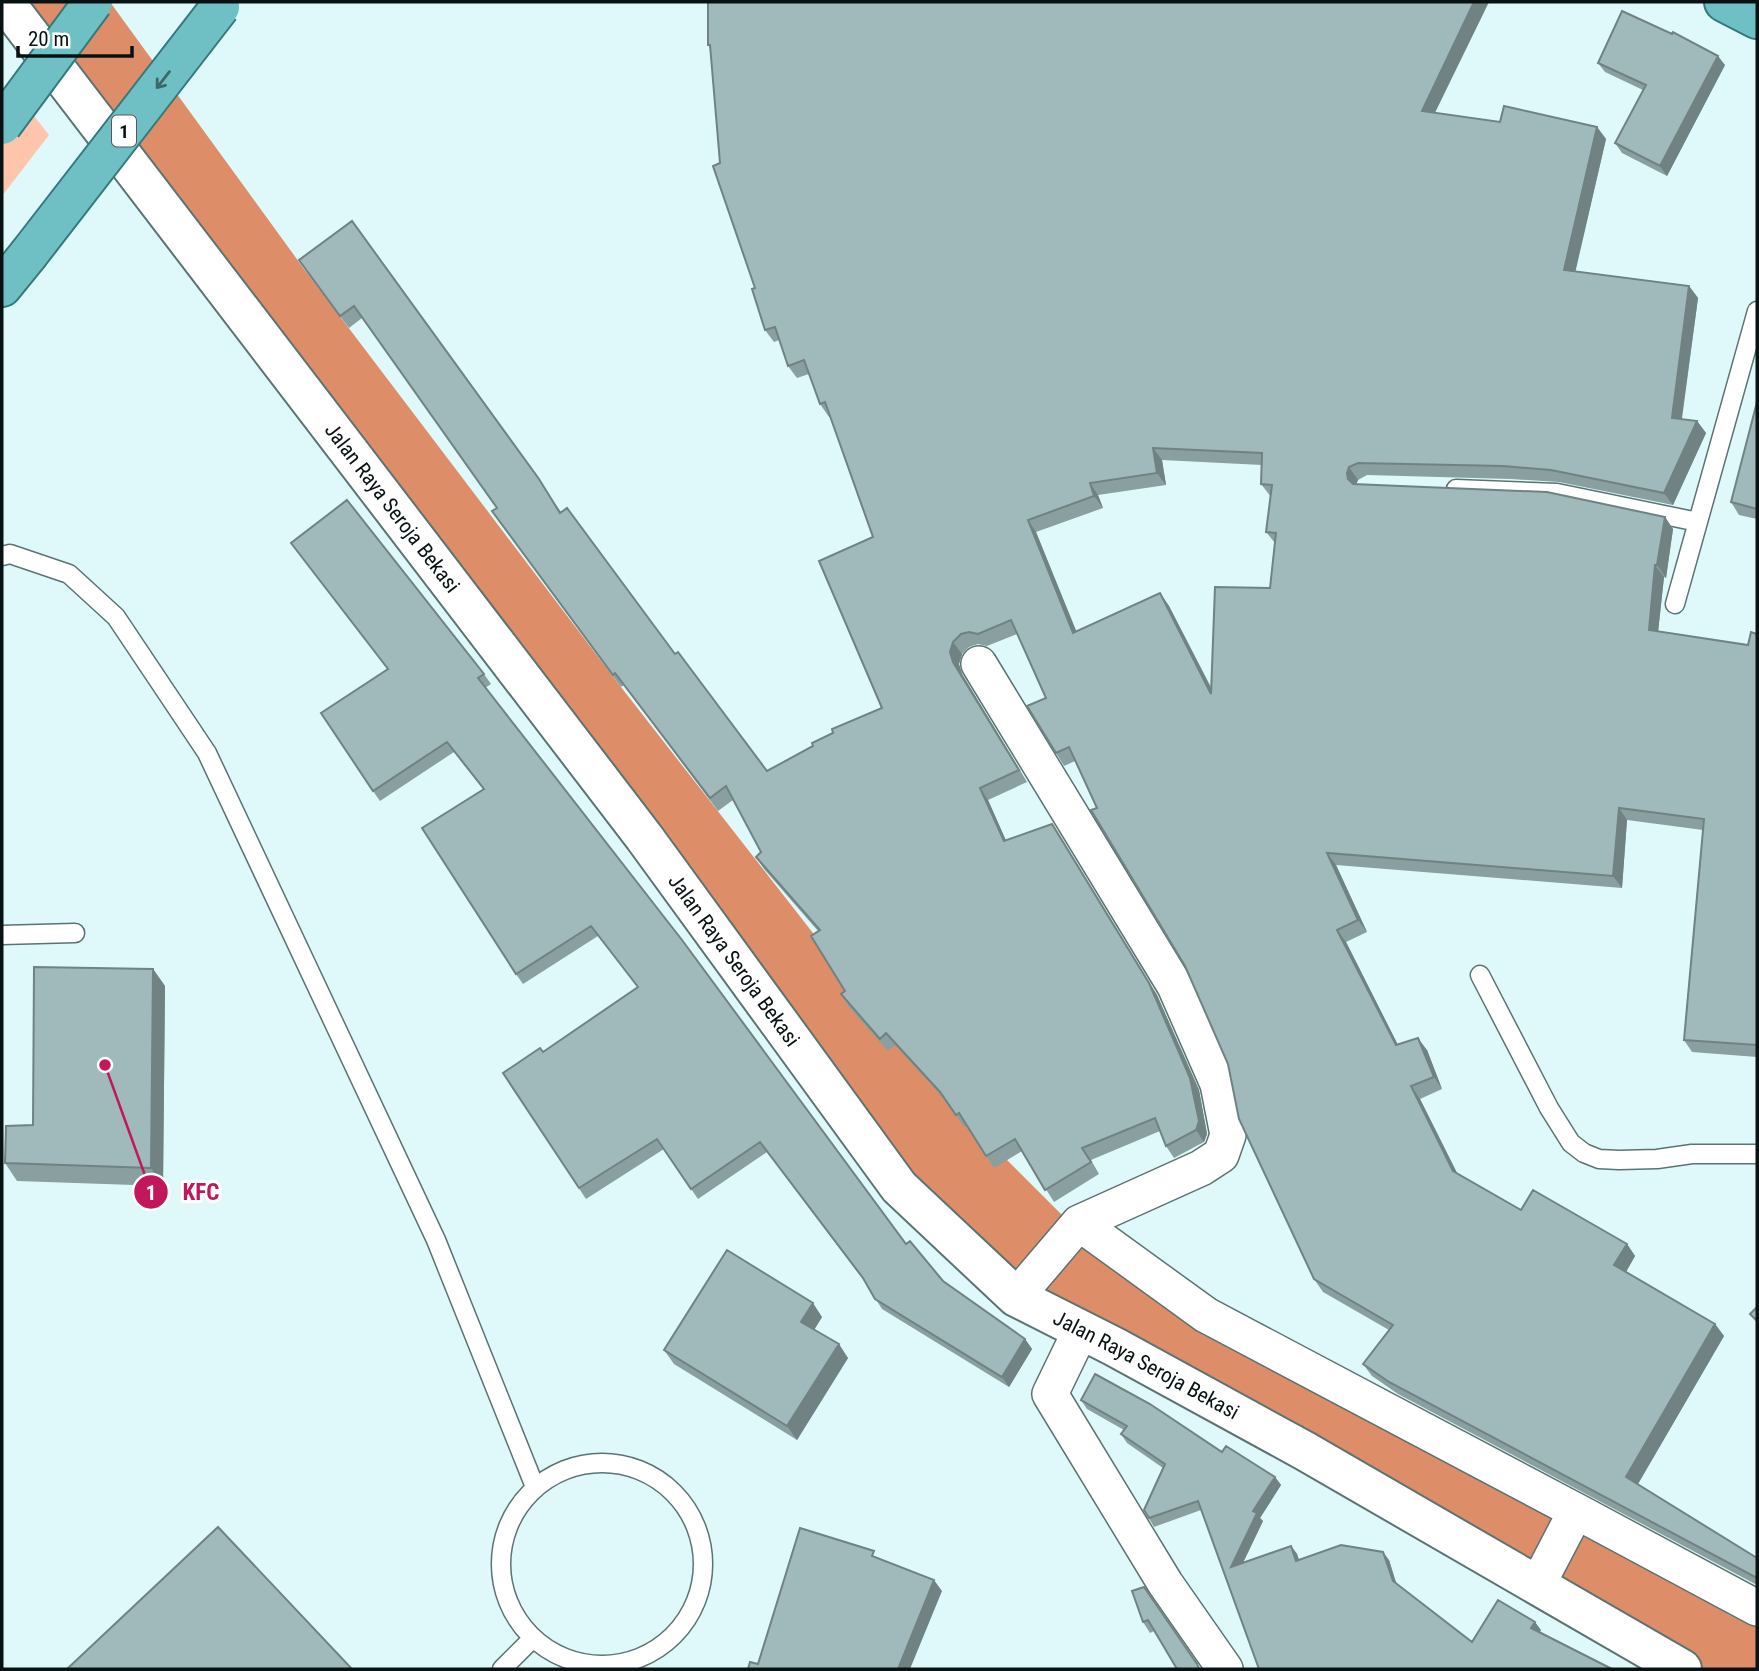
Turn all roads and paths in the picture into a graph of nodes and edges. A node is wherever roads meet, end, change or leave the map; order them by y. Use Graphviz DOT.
graph roads {
  1 [pos="5,2"];
  2 [pos="93,2"];
  3 [pos="1724,2"];
  4 [pos="221,4"];
  5 [pos="1757,19"];
  6 [pos="2,125"];
  7 [pos="2,287"];
  8 [pos="1757,311"];
  9 [pos="1444,488"];
  10 [pos="1698,522"];
  11 [pos="2,556"];
  12 [pos="1675,604"];
  13 [pos="979,664"];
  14 [pos="75,933"];
  15 [pos="2,935"];
  16 [pos="1480,975"];
  17 [pos="1757,1154"];
  18 [pos="1077,1225"];
  19 [pos="1025,1286"];
  20 [pos="1081,1331"];
  21 [pos="535,1487"];
  22 [pos="1573,1517"];
  23 [pos="1540,1578"];
  24 [pos="1757,1608"];
  25 [pos="532,1639"];
  26 [pos="605,1668"];
  27 [pos="502,1669"];
  28 [pos="1225,1669"];
  29 [pos="1682,1669"];
  1 -- 19 [label="street, Jalan Raya Seroja Bekasi"];
  2 -- 6 [label="highway, bridge"];
  3 -- 5 [label="highway"];
  4 -- 7 [label="highway, 1, one-way, bridge"];
  8 -- 10 [label="lane"];
  9 -- 10 [label="lane"];
  10 -- 12 [label="lane"];
  11 -- 21 [label="lane"];
  13 -- 18 [label="street"];
  14 -- 15 [label="lane"];
  16 -- 17 [label="lane"];
  18 -- 19 [label="street"];
  18 -- 22 [label="street"];
  19 -- 20 [label="street, Jalan Raya Seroja Bekasi"];
  20 -- 23 [label="street, Jalan Raya Seroja Bekasi"];
  20 -- 28 [label="street"];
  21 -- 25 [label="lane"];
  21 -- 26 [label="lane"];
  22 -- 23 [label="street"];
  22 -- 24 [label="street"];
  23 -- 29 [label="street, Jalan Raya Seroja Bekasi"];
  25 -- 26 [label="lane"];
  25 -- 27 [label="lane"];
}
